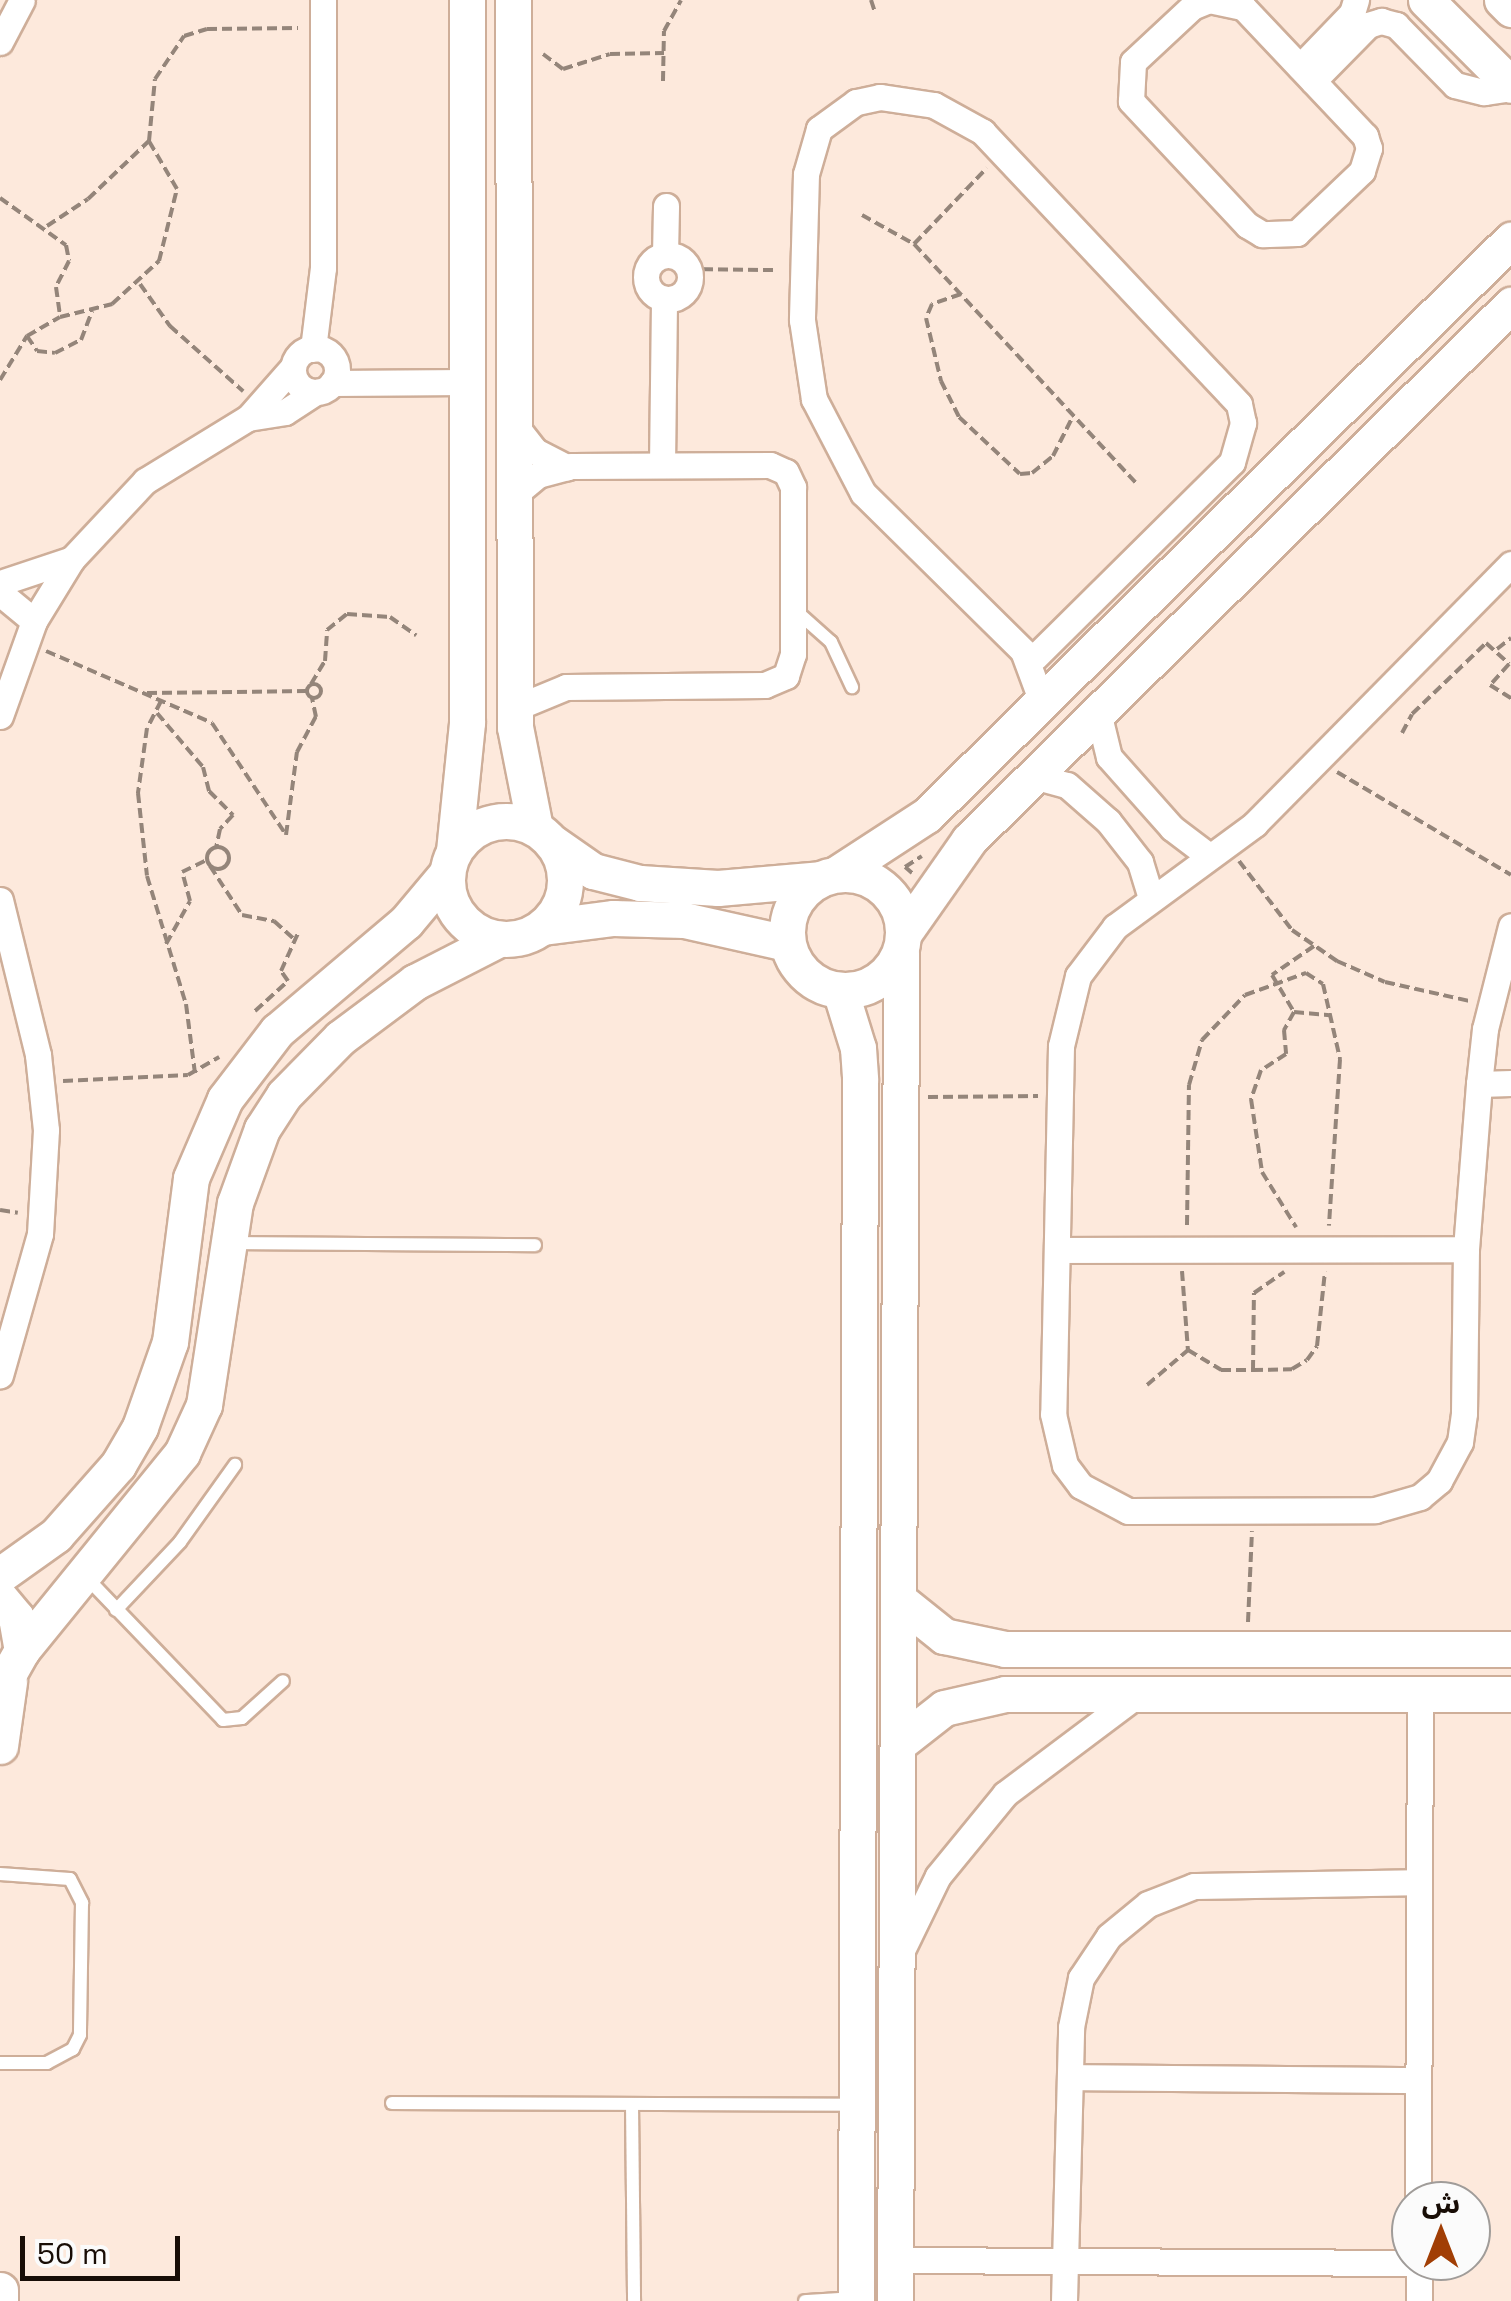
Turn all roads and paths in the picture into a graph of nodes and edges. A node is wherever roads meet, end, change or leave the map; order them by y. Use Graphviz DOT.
graph roads {
  1 [pos="22,0"];
  2 [pos="324,0"];
  3 [pos="468,0"];
  4 [pos="512,0"];
  5 [pos="682,0"];
  6 [pos="870,0"];
  7 [pos="1356,0"];
  8 [pos="1426,0"];
  9 [pos="1502,0"];
  10 [pos="1511,9"];
  11 [pos="874,12"];
  12 [pos="323,27"];
  13 [pos="0,42"];
  14 [pos="538,45"];
  15 [pos="664,53"];
  16 [pos="1306,74"];
  17 [pos="664,81"];
  18 [pos="1511,87"];
  19 [pos="149,141"];
  20 [pos="1002,152"];
  21 [pos="0,198"];
  22 [pos="666,206"];
  23 [pos="862,216"];
  24 [pos="47,226"];
  25 [pos="1511,240"];
  26 [pos="914,244"];
  27 [pos="665,255"];
  28 [pos="688,268"];
  29 [pos="774,270"];
  30 [pos="140,284"];
  31 [pos="961,294"];
  32 [pos="664,300"];
  33 [pos="1511,306"];
  34 [pos="92,311"];
  35 [pos="60,317"];
  36 [pos="27,336"];
  37 [pos="313,348"];
  38 [pos="293,367"];
  39 [pos="0,380"];
  40 [pos="467,382"];
  41 [pos="324,388"];
  42 [pos="253,411"];
  43 [pos="1074,415"];
  44 [pos="514,424"];
  45 [pos="662,465"];
  46 [pos="568,466"];
  47 [pos="1136,482"];
  48 [pos="514,495"];
  49 [pos="72,559"];
  50 [pos="1511,564"];
  51 [pos="0,584"];
  52 [pos="0,592"];
  53 [pos="793,608"];
  54 [pos="29,632"];
  55 [pos="416,635"];
  56 [pos="1511,638"];
  57 [pos="1496,649"];
  58 [pos="1029,654"];
  59 [pos="1080,665"];
  60 [pos="515,668"];
  61 [pos="5,678"];
  62 [pos="311,684"];
  63 [pos="566,687"];
  64 [pos="852,687"];
  65 [pos="306,691"];
  66 [pos="142,693"];
  67 [pos="312,698"];
  68 [pos="1511,698"];
  69 [pos="161,701"];
  70 [pos="1042,702"];
  71 [pos="515,708"];
  72 [pos="156,711"];
  73 [pos="1098,712"];
  74 [pos="0,716"];
  75 [pos="1402,733"];
  76 [pos="1320,762"];
  77 [pos="1034,776"];
  78 [pos="544,836"];
  79 [pos="216,848"];
  80 [pos="1218,851"];
  81 [pos="209,862"];
  82 [pos="451,862"];
  83 [pos="1511,875"];
  84 [pos="829,876"];
  85 [pos="1151,898"];
  86 [pos="0,900"];
  87 [pos="543,926"];
  88 [pos="1511,926"];
  89 [pos="299,931"];
  90 [pos="499,939"];
  91 [pos="295,940"];
  92 [pos="787,943"];
  93 [pos="902,943"];
  94 [pos="165,946"];
  95 [pos="1314,946"];
  96 [pos="1274,982"];
  97 [pos="840,990"];
  98 [pos="1294,1012"];
  99 [pos="1330,1015"];
  100 [pos="1488,1017"];
  101 [pos="248,1020"];
  102 [pos="1511,1040"];
  103 [pos="228,1046"];
  104 [pos="195,1073"];
  105 [pos="42,1082"];
  106 [pos="1511,1083"];
  107 [pos="1479,1084"];
  108 [pos="928,1096"];
  109 [pos="1061,1096"];
  110 [pos="229,1243"];
  111 [pos="535,1245"];
  112 [pos="1308,1249"];
  113 [pos="1466,1249"];
  114 [pos="1058,1250"];
  115 [pos="1184,1250"];
  116 [pos="1188,1350"];
  117 [pos="1253,1370"];
  118 [pos="0,1375"];
  119 [pos="1147,1385"];
  120 [pos="235,1465"];
  121 [pos="118,1466"];
  122 [pos="153,1497"];
  123 [pos="1252,1512"];
  124 [pos="0,1574"];
  125 [pos="84,1575"];
  126 [pos="0,1598"];
  127 [pos="899,1600"];
  128 [pos="116,1610"];
  129 [pos="1248,1626"];
  130 [pos="1511,1649"];
  131 [pos="10,1674"];
  132 [pos="282,1681"];
  133 [pos="1420,1691"];
  134 [pos="1511,1694"];
  135 [pos="1137,1695"];
  136 [pos="898,1744"];
  137 [pos="0,1746"];
  138 [pos="0,1874"];
  139 [pos="1416,1882"];
  140 [pos="896,1968"];
  141 [pos="0,2063"];
  142 [pos="1070,2077"];
  143 [pos="1417,2080"];
  144 [pos="392,2102"];
  145 [pos="632,2104"];
  146 [pos="856,2105"];
  147 [pos="1418,2181"];
  148 [pos="897,2260"];
  149 [pos="1065,2262"];
  150 [pos="1391,2262"];
  151 [pos="0,2290"];
  152 [pos="856,2300"];
  153 [pos="0,2301"];
  154 [pos="634,2301"];
  155 [pos="805,2301"];
  156 [pos="896,2301"];
  157 [pos="1064,2301"];
  1 -- 13 [label="street"];
  2 -- 12 [label="street"];
  3 -- 40 [label="street"];
  4 -- 44 [label="street"];
  5 -- 15 [label="path"];
  6 -- 11 [label="path"];
  7 -- 16 [label="street"];
  8 -- 18 [label="street"];
  9 -- 10 [label="street"];
  12 -- 19 [label="path"];
  12 -- 37 [label="street"];
  14 -- 15 [label="path"];
  15 -- 17 [label="path"];
  16 -- 16 [label="street"];
  16 -- 18 [label="street"];
  19 -- 24 [label="path"];
  19 -- 30 [label="path"];
  20 -- 26 [label="path"];
  20 -- 58 [label="street"];
  20 -- 58 [label="street"];
  21 -- 24 [label="path"];
  22 -- 27 [label="street"];
  23 -- 26 [label="path"];
  24 -- 35 [label="path"];
  25 -- 59 [label="street"];
  26 -- 31 [label="path"];
  27 -- 28 [label="street"];
  27 -- 32 [label="street"];
  28 -- 29 [label="path"];
  28 -- 32 [label="street"];
  30 -- 34 [label="path"];
  30 -- 42 [label="path"];
  31 -- 43 [label="path"];
  31 -- 43 [label="path"];
  32 -- 45 [label="street"];
  33 -- 73 [label="street"];
  34 -- 35 [label="path"];
  34 -- 36 [label="path"];
  35 -- 36 [label="path"];
  36 -- 39 [label="path"];
  37 -- 38 [label="street"];
  37 -- 41 [label="street"];
  38 -- 41 [label="street"];
  38 -- 42 [label="street"];
  40 -- 41 [label="street"];
  40 -- 82 [label="street"];
  41 -- 42 [label="street"];
  42 -- 49 [label="street"];
  43 -- 47 [label="path"];
  44 -- 46 [label="street"];
  44 -- 48 [label="street"];
  45 -- 46 [label="street"];
  45 -- 53 [label="street"];
  46 -- 48 [label="street"];
  48 -- 60 [label="street"];
  49 -- 51 [label="street"];
  49 -- 54 [label="street"];
  50 -- 76 [label="street"];
  52 -- 54 [label="street"];
  53 -- 63 [label="street"];
  53 -- 64 [label="lane"];
  54 -- 61 [label="street"];
  54 -- 66 [label="path"];
  55 -- 62 [label="path"];
  56 -- 57 [label="path"];
  57 -- 68 [label="path"];
  57 -- 75 [label="path"];
  58 -- 59 [label="street"];
  58 -- 70 [label="street"];
  59 -- 70 [label="street"];
  60 -- 63 [label="street"];
  60 -- 71 [label="street"];
  61 -- 74 [label="street"];
  62 -- 65 [label="path"];
  62 -- 67 [label="path"];
  63 -- 71 [label="street"];
  65 -- 66 [label="path"];
  65 -- 67 [label="path"];
  66 -- 69 [label="path"];
  67 -- 69 [label="path"];
  69 -- 72 [label="path"];
  70 -- 84 [label="street"];
  71 -- 78 [label="street"];
  72 -- 79 [label="path"];
  72 -- 94 [label="path"];
  73 -- 77 [label="street"];
  73 -- 80 [label="street"];
  76 -- 80 [label="street"];
  76 -- 83 [label="path"];
  77 -- 85 [label="street"];
  77 -- 93 [label="street"];
  78 -- 82 [label="street"];
  78 -- 84 [label="street"];
  78 -- 87 [label="street"];
  79 -- 81 [label="path"];
  79 -- 81 [label="path"];
  80 -- 85 [label="street"];
  80 -- 95 [label="path"];
  81 -- 91 [label="path"];
  81 -- 94 [label="path"];
  82 -- 90 [label="street"];
  82 -- 121 [label="street"];
  84 -- 92 [label="street"];
  84 -- 93 [label="street"];
  85 -- 109 [label="street"];
  86 -- 105 [label="street"];
  87 -- 90 [label="street"];
  87 -- 92 [label="street"];
  88 -- 100 [label="street"];
  89 -- 91 [label="path"];
  90 -- 110 [label="street"];
  91 -- 101 [label="path"];
  92 -- 97 [label="street"];
  93 -- 97 [label="street"];
  93 -- 127 [label="street"];
  94 -- 104 [label="path"];
  95 -- 96 [label="path"];
  95 -- 100 [label="path"];
  96 -- 98 [label="path"];
  96 -- 99 [label="path"];
  96 -- 115 [label="path"];
  97 -- 146 [label="street"];
  98 -- 99 [label="path"];
  98 -- 112 [label="path"];
  99 -- 112 [label="path"];
  100 -- 102 [label="street"];
  100 -- 107 [label="street"];
  103 -- 104 [label="path"];
  104 -- 105 [label="path"];
  105 -- 118 [label="street"];
  106 -- 107 [label="street"];
  107 -- 113 [label="street"];
  108 -- 109 [label="path"];
  109 -- 114 [label="street"];
  110 -- 111 [label="lane"];
  110 -- 122 [label="street"];
  112 -- 113 [label="street"];
  112 -- 115 [label="street"];
  112 -- 117 [label="path"];
  112 -- 117 [label="path"];
  113 -- 123 [label="street"];
  114 -- 115 [label="street"];
  114 -- 123 [label="street"];
  115 -- 116 [label="path"];
  116 -- 117 [label="path"];
  116 -- 119 [label="path"];
  120 -- 128 [label="lane"];
  121 -- 122 [label="street"];
  121 -- 124 [label="street"];
  122 -- 125 [label="street"];
  123 -- 129 [label="path"];
  125 -- 128 [label="lane"];
  125 -- 131 [label="street"];
  126 -- 131 [label="street"];
  127 -- 130 [label="street"];
  127 -- 136 [label="street"];
  128 -- 132 [label="lane"];
  131 -- 137 [label="street"];
  133 -- 134 [label="street"];
  133 -- 135 [label="street"];
  133 -- 139 [label="street"];
  135 -- 136 [label="street"];
  135 -- 140 [label="street"];
  136 -- 140 [label="street"];
  138 -- 141 [label="lane"];
  139 -- 142 [label="street"];
  139 -- 143 [label="street"];
  140 -- 148 [label="street"];
  142 -- 143 [label="street"];
  142 -- 149 [label="street"];
  143 -- 147 [label="street"];
  144 -- 145 [label="lane"];
  145 -- 146 [label="lane"];
  145 -- 154 [label="lane"];
  146 -- 152 [label="street"];
  148 -- 149 [label="street"];
  148 -- 156 [label="street"];
  149 -- 150 [label="street"];
  149 -- 157 [label="street"];
  151 -- 153 [label="street"];
  152 -- 155 [label="lane"];
}
